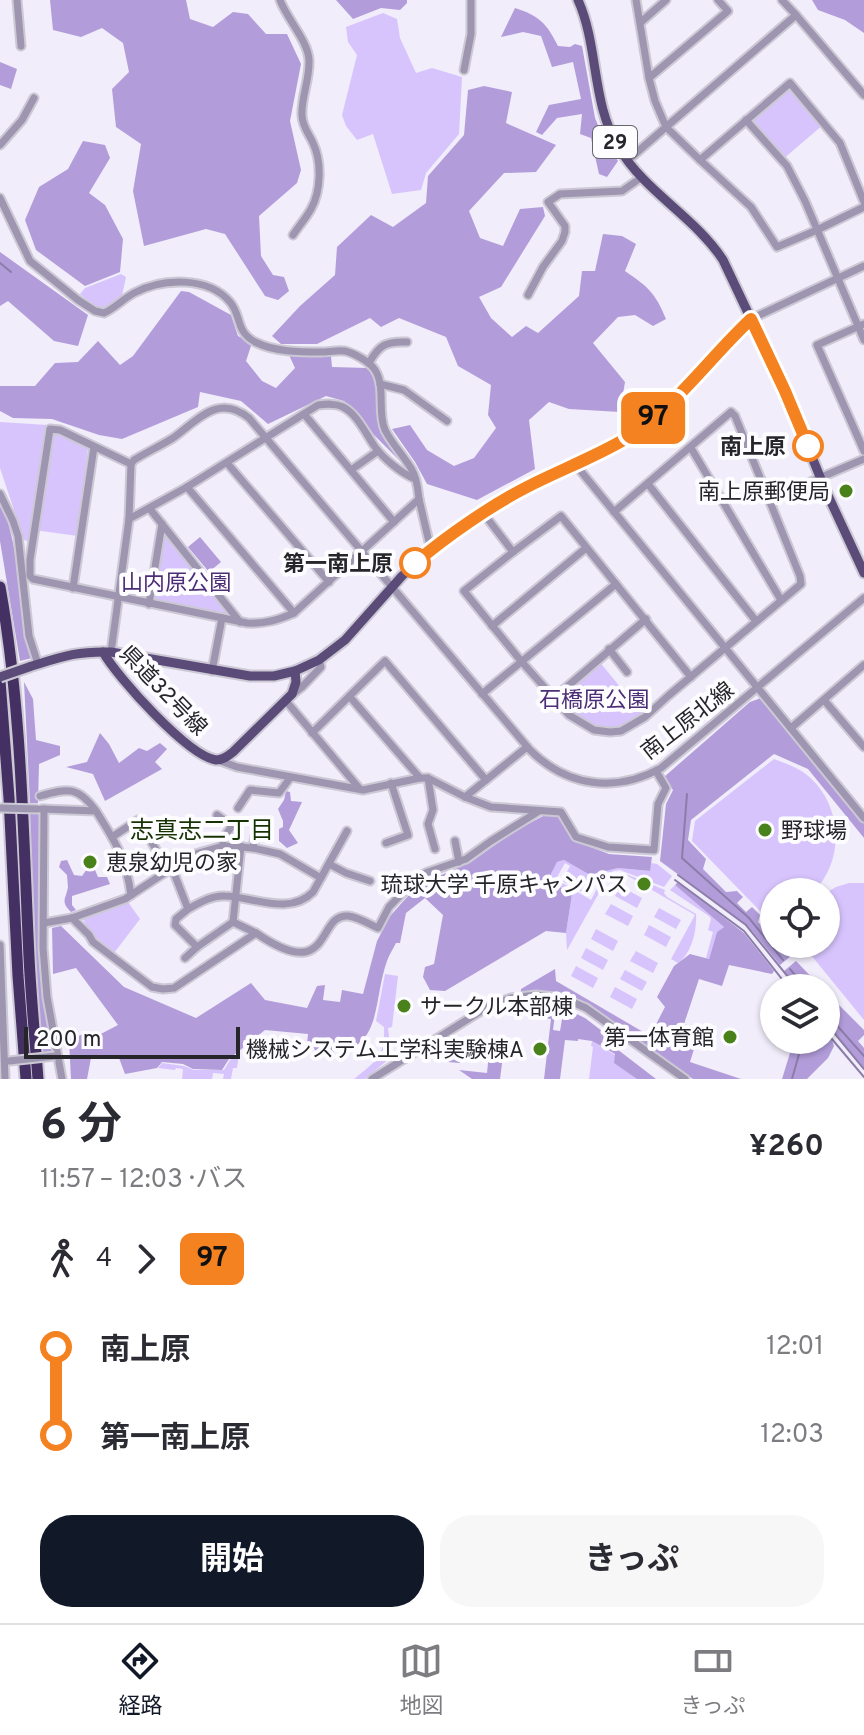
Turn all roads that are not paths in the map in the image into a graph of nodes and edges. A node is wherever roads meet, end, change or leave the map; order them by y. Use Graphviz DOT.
graph roads {
  1 [pos="17,0"];
  2 [pos="280,0"];
  3 [pos="471,0"];
  4 [pos="578,0"];
  5 [pos="636,0"];
  6 [pos="666,0"];
  7 [pos="718,0"];
  8 [pos="782,0"];
  9 [pos="796,15"];
  10 [pos="641,22"];
  11 [pos="21,46"];
  12 [pos="464,70"];
  13 [pos="649,78"];
  14 [pos="864,95"];
  15 [pos="34,98"];
  16 [pos="746,120"];
  17 [pos="666,127"];
  18 [pos="0,145"];
  19 [pos="700,160"];
  20 [pos="627,161"];
  21 [pos="642,177"];
  22 [pos="0,198"];
  23 [pos="864,204"];
  24 [pos="817,230"];
  25 [pos="293,235"];
  26 [pos="864,266"];
  27 [pos="837,278"];
  28 [pos="528,295"];
  29 [pos="751,319"];
  30 [pos="861,325"];
  31 [pos="864,340"];
  32 [pos="407,342"];
  33 [pos="369,363"];
  34 [pos="380,384"];
  35 [pos="304,414"];
  36 [pos="447,421"];
  37 [pos="265,438"];
  38 [pos="94,447"];
  39 [pos="691,448"];
  40 [pos="378,451"];
  41 [pos="864,451"];
  42 [pos="864,459"];
  43 [pos="227,463"];
  44 [pos="131,464"];
  45 [pos="575,464"];
  46 [pos="351,470"];
  47 [pos="821,478"];
  48 [pos="415,479"];
  49 [pos="648,484"];
  50 [pos="187,487"];
  51 [pos="0,494"];
  52 [pos="419,499"];
  53 [pos="770,499"];
  54 [pos="150,509"];
  55 [pos="614,512"];
  56 [pos="484,514"];
  57 [pos="129,519"];
  58 [pos="394,522"];
  59 [pos="162,524"];
  60 [pos="433,548"];
  61 [pos="586,548"];
  62 [pos="362,551"];
  63 [pos="513,552"];
  64 [pos="20,559"];
  65 [pos="30,560"];
  66 [pos="864,573"];
  67 [pos="329,582"];
  68 [pos="616,584"];
  69 [pos="0,587"];
  70 [pos="392,587"];
  71 [pos="73,588"];
  72 [pos="118,598"];
  73 [pos="864,598"];
  74 [pos="781,600"];
  75 [pos="149,604"];
  76 [pos="294,613"];
  77 [pos="222,618"];
  78 [pos="646,619"];
  79 [pos="756,621"];
  80 [pos="240,622"];
  81 [pos="492,626"];
  82 [pos="725,648"];
  83 [pos="609,649"];
  84 [pos="107,652"];
  85 [pos="319,660"];
  86 [pos="521,661"];
  87 [pos="864,665"];
  88 [pos="33,666"];
  89 [pos="212,671"];
  90 [pos="295,671"];
  91 [pos="627,672"];
  92 [pos="691,677"];
  93 [pos="0,679"];
  94 [pos="757,687"];
  95 [pos="482,694"];
  96 [pos="289,697"];
  97 [pos="350,697"];
  98 [pos="554,698"];
  99 [pos="824,700"];
  100 [pos="791,728"];
  101 [pos="312,733"];
  102 [pos="527,747"];
  103 [pos="864,747"];
  104 [pos="218,760"];
  105 [pos="656,771"];
  106 [pos="290,778"];
  107 [pos="424,778"];
  108 [pos="486,780"];
  109 [pos="391,783"];
  110 [pos="360,789"];
  111 [pos="40,796"];
  112 [pos="465,797"];
  113 [pos="0,808"];
  114 [pos="238,808"];
  115 [pos="41,809"];
  116 [pos="96,811"];
  117 [pos="539,811"];
  118 [pos="217,815"];
  119 [pos="864,818"];
  120 [pos="347,831"];
  121 [pos="255,835"];
  122 [pos="112,837"];
  123 [pos="455,841"];
  124 [pos="386,843"];
  125 [pos="223,846"];
  126 [pos="241,846"];
  127 [pos="253,848"];
  128 [pos="435,849"];
  129 [pos="459,862"];
  130 [pos="329,864"];
  131 [pos="172,868"];
  132 [pos="321,878"];
  133 [pos="370,881"];
  134 [pos="131,895"];
  135 [pos="235,897"];
  136 [pos="188,909"];
  137 [pos="72,918"];
  138 [pos="233,922"];
  139 [pos="44,923"];
  140 [pos="256,933"];
  141 [pos="0,945"];
  142 [pos="197,947"];
  143 [pos="185,958"];
  144 [pos="57,1056"];
  145 [pos="6,1061"];
  146 [pos="5,1079"];
  147 [pos="26,1079"];
  148 [pos="38,1079"];
  149 [pos="62,1079"];
  150 [pos="372,1079"];
  151 [pos="685,1079"];
  1 -- 11 [label="street"];
  2 -- 25 [label="street"];
  3 -- 12 [label="street"];
  4 -- 20 [label="main road, 29"];
  5 -- 10 [label="street"];
  6 -- 10 [label="street"];
  7 -- 13 [label="street"];
  8 -- 9 [label="street"];
  9 -- 14 [label="street"];
  9 -- 17 [label="street"];
  10 -- 13 [label="street"];
  13 -- 17 [label="street"];
  15 -- 18 [label="street"];
  16 -- 19 [label="street"];
  16 -- 23 [label="street"];
  16 -- 24 [label="street"];
  17 -- 19 [label="street"];
  17 -- 20 [label="street"];
  19 -- 24 [label="street"];
  20 -- 21 [label="main road, 29"];
  21 -- 28 [label="street"];
  21 -- 29 [label="main road, 29"];
  22 -- 33 [label="street"];
  23 -- 24 [label="street"];
  24 -- 27 [label="street"];
  26 -- 27 [label="street"];
  27 -- 29 [label="street"];
  27 -- 30 [label="street"];
  29 -- 45 [label="main road, 県道32号線"];
  29 -- 47 [label="main road, 29"];
  30 -- 31 [label="street"];
  30 -- 41 [label="street"];
  32 -- 33 [label="street"];
  33 -- 34 [label="street"];
  34 -- 36 [label="street"];
  34 -- 48 [label="street"];
  35 -- 37 [label="street"];
  35 -- 40 [label="street"];
  35 -- 46 [label="street"];
  37 -- 43 [label="street"];
  37 -- 44 [label="street, 南上原北線"];
  37 -- 62 [label="street, 南上原北線"];
  38 -- 44 [label="street"];
  38 -- 65 [label="street"];
  38 -- 71 [label="street"];
  39 -- 49 [label="street"];
  39 -- 53 [label="street"];
  39 -- 74 [label="street"];
  40 -- 46 [label="street"];
  40 -- 48 [label="street"];
  42 -- 47 [label="street"];
  43 -- 50 [label="street"];
  43 -- 67 [label="street"];
  44 -- 57 [label="street"];
  45 -- 55 [label="street"];
  45 -- 56 [label="main road, 県道32号線"];
  46 -- 58 [label="street"];
  47 -- 53 [label="street"];
  47 -- 66 [label="main road, 29"];
  48 -- 52 [label="street"];
  49 -- 55 [label="street"];
  49 -- 79 [label="street"];
  50 -- 54 [label="street"];
  50 -- 76 [label="street"];
  51 -- 64 [label="street"];
  52 -- 58 [label="street"];
  52 -- 60 [label="street"];
  53 -- 74 [label="street"];
  54 -- 57 [label="street"];
  54 -- 59 [label="street"];
  55 -- 82 [label="street"];
  56 -- 60 [label="main road, 県道32号線"];
  56 -- 63 [label="street"];
  57 -- 72 [label="street"];
  58 -- 62 [label="street"];
  59 -- 75 [label="street"];
  59 -- 80 [label="street"];
  60 -- 70 [label="main road, 県道32号線"];
  61 -- 63 [label="street"];
  61 -- 68 [label="street"];
  61 -- 81 [label="street"];
  62 -- 67 [label="street"];
  62 -- 70 [label="street, 南上原北線"];
  63 -- 81 [label="street"];
  64 -- 65 [label="street"];
  64 -- 88 [label="street"];
  65 -- 71 [label="street"];
  67 -- 76 [label="street"];
  68 -- 78 [label="street"];
  68 -- 86 [label="street"];
  69 -- 148 [label="highway"];
  70 -- 85 [label="main road, 県道32号線"];
  70 -- 95 [label="street, 南上原北線"];
  71 -- 72 [label="street"];
  72 -- 75 [label="street"];
  72 -- 84 [label="street"];
  73 -- 94 [label="street, 南上原北線"];
  74 -- 79 [label="street"];
  75 -- 77 [label="street"];
  76 -- 80 [label="street"];
  77 -- 80 [label="street"];
  77 -- 89 [label="street"];
  78 -- 83 [label="street"];
  78 -- 92 [label="street"];
  79 -- 82 [label="street"];
  81 -- 86 [label="street"];
  82 -- 92 [label="street"];
  82 -- 94 [label="street"];
  83 -- 91 [label="street"];
  83 -- 98 [label="street"];
  84 -- 88 [label="main road, 県道32号線"];
  84 -- 89 [label="main road, 県道32号線"];
  84 -- 104 [label="main road, 県道32号線"];
  85 -- 90 [label="main road, 県道32号線"];
  85 -- 96 [label="street"];
  86 -- 95 [label="street"];
  86 -- 98 [label="street"];
  87 -- 99 [label="street"];
  88 -- 93 [label="main road, 県道32号線, bridge"];
  89 -- 90 [label="main road, 県道32号線"];
  90 -- 96 [label="main road"];
  92 -- 98 [label="street"];
  93 -- 147 [label="highway"];
  94 -- 100 [label="street"];
  94 -- 105 [label="street, 南上原北線"];
  95 -- 102 [label="street, 南上原北線"];
  96 -- 101 [label="street"];
  96 -- 104 [label="main road, 県道32号線"];
  97 -- 101 [label="street"];
  97 -- 107 [label="street"];
  97 -- 108 [label="street"];
  99 -- 100 [label="street"];
  99 -- 103 [label="street"];
  100 -- 119 [label="street"];
  101 -- 110 [label="street"];
  102 -- 105 [label="street, 南上原北線"];
  102 -- 108 [label="street"];
  104 -- 106 [label="street"];
  105 -- 117 [label="street"];
  106 -- 110 [label="street"];
  106 -- 114 [label="street"];
  107 -- 109 [label="street"];
  107 -- 112 [label="street"];
  107 -- 128 [label="street"];
  108 -- 112 [label="street"];
  109 -- 110 [label="street"];
  109 -- 124 [label="street"];
  111 -- 116 [label="street"];
  112 -- 117 [label="street"];
  113 -- 115 [label="street, bridge"];
  115 -- 116 [label="street"];
  115 -- 139 [label="street"];
  116 -- 122 [label="street"];
  117 -- 129 [label="street"];
  118 -- 125 [label="street"];
  120 -- 130 [label="street"];
  121 -- 127 [label="street"];
  122 -- 131 [label="street"];
  122 -- 134 [label="street"];
  123 -- 129 [label="street"];
  125 -- 126 [label="street"];
  125 -- 131 [label="street"];
  126 -- 127 [label="street"];
  126 -- 135 [label="street"];
  127 -- 132 [label="street"];
  129 -- 140 [label="street"];
  130 -- 132 [label="street"];
  130 -- 133 [label="street"];
  131 -- 134 [label="street"];
  131 -- 136 [label="street"];
  132 -- 135 [label="street"];
  134 -- 137 [label="street"];
  135 -- 136 [label="street"];
  135 -- 138 [label="street"];
  136 -- 142 [label="street"];
  137 -- 139 [label="street"];
  137 -- 140 [label="street"];
  138 -- 140 [label="street"];
  138 -- 142 [label="street"];
  139 -- 144 [label="street"];
  141 -- 145 [label="street"];
  142 -- 143 [label="street"];
  144 -- 145 [label="street, bridge"];
  144 -- 149 [label="street"];
  145 -- 146 [label="street"];
  150 -- 151 [label="street"];
}
